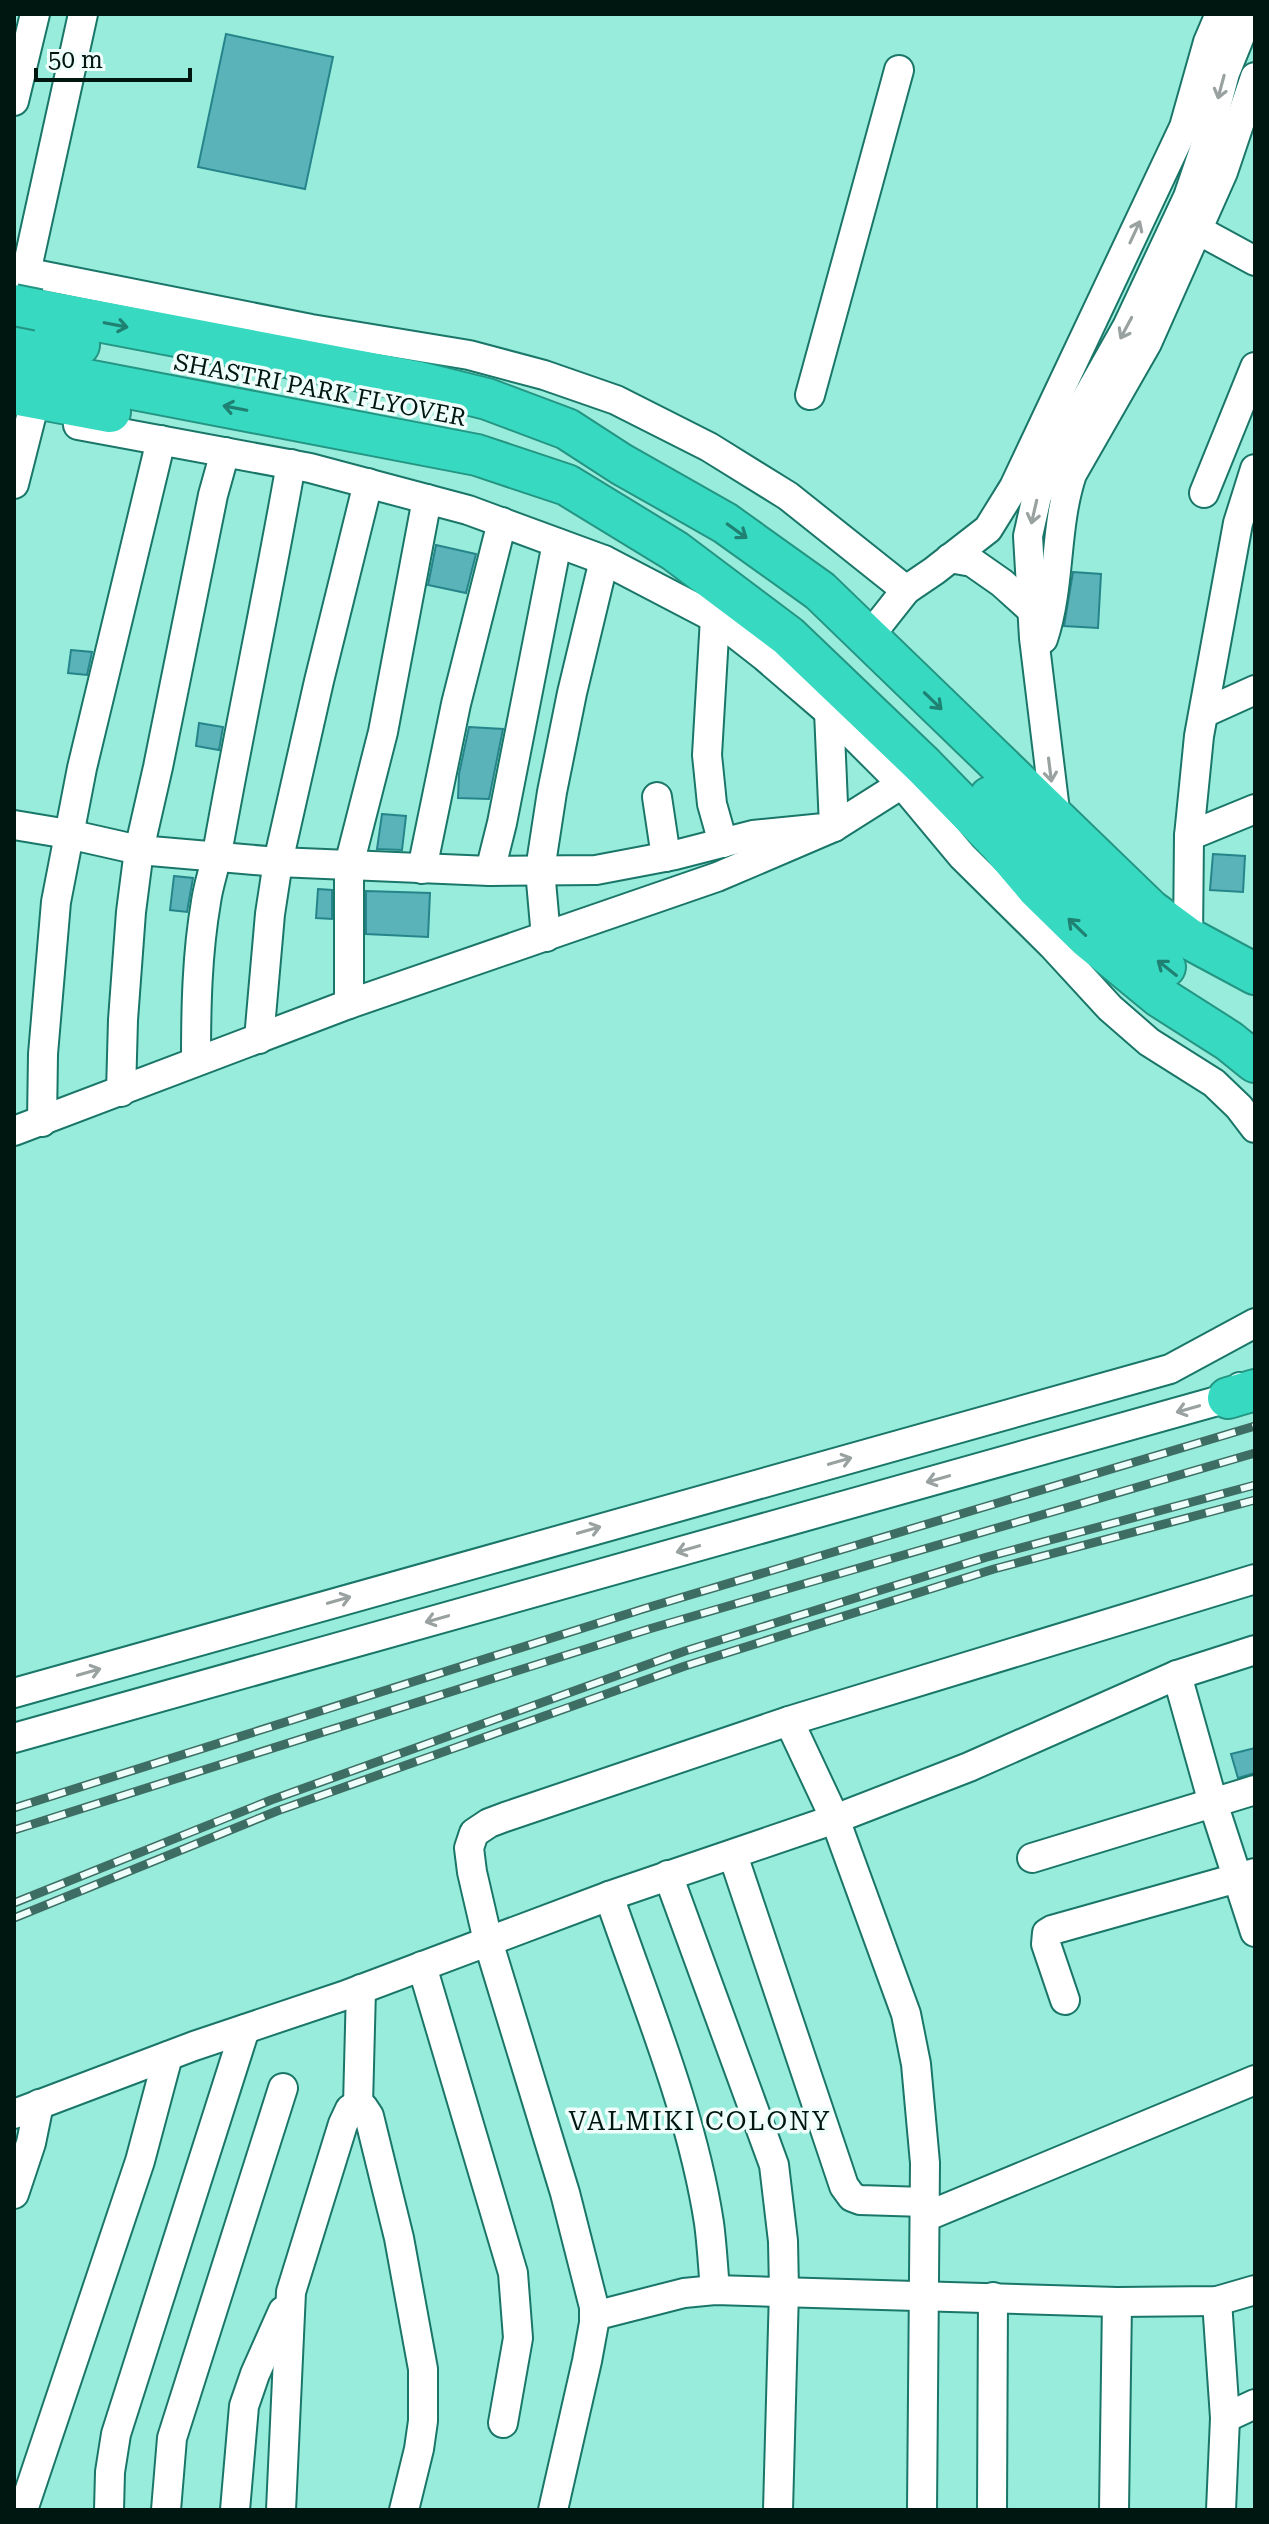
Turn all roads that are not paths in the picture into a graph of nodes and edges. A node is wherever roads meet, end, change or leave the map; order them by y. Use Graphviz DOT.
graph roads {
  1 [pos="35,14"];
  2 [pos="83,14"];
  3 [pos="1220,14"];
  4 [pos="1249,14"];
  5 [pos="18,67"];
  6 [pos="899,70"];
  7 [pos="1255,77"];
  8 [pos="14,101"];
  9 [pos="1198,230"];
  10 [pos="1255,261"];
  11 [pos="20,304"];
  12 [pos="14,366"];
  13 [pos="1255,367"];
  14 [pos="810,395"];
  15 [pos="20,408"];
  16 [pos="1053,435"];
  17 [pos="481,438"];
  18 [pos="161,440"];
  19 [pos="225,452"];
  20 [pos="291,464"];
  21 [pos="621,464"];
  22 [pos="1255,469"];
  23 [pos="368,483"];
  24 [pos="14,484"];
  25 [pos="567,485"];
  26 [pos="1204,493"];
  27 [pos="427,499"];
  28 [pos="502,522"];
  29 [pos="1247,527"];
  30 [pos="557,543"];
  31 [pos="950,558"];
  32 [pos="604,560"];
  33 [pos="906,590"];
  34 [pos="1033,611"];
  35 [pos="715,618"];
  36 [pos="868,638"];
  37 [pos="1037,659"];
  38 [pos="1255,690"];
  39 [pos="829,711"];
  40 [pos="1204,713"];
  41 [pos="902,784"];
  42 [pos="657,797"];
  43 [pos="1255,809"];
  44 [pos="1056,819"];
  45 [pos="14,825"];
  46 [pos="834,827"];
  47 [pos="68,834"];
  48 [pos="1189,836"];
  49 [pos="723,843"];
  50 [pos="139,850"];
  51 [pos="217,857"];
  52 [pos="666,857"];
  53 [pos="278,862"];
  54 [pos="349,865"];
  55 [pos="422,869"];
  56 [pos="540,870"];
  57 [pos="490,871"];
  58 [pos="546,937"];
  59 [pos="1188,938"];
  60 [pos="1255,974"];
  61 [pos="349,1004"];
  62 [pos="259,1039"];
  63 [pos="1248,1045"];
  64 [pos="196,1060"];
  65 [pos="121,1092"];
  66 [pos="42,1122"];
  67 [pos="1255,1128"];
  68 [pos="14,1131"];
  69 [pos="1254,1326"];
  70 [pos="1246,1387"];
  71 [pos="1255,1579"];
  72 [pos="1255,1650"];
  73 [pos="1177,1675"];
  74 [pos="14,1693"];
  75 [pos="789,1721"];
  76 [pos="14,1738"];
  77 [pos="1255,1790"];
  78 [pos="1213,1803"];
  79 [pos="835,1819"];
  80 [pos="733,1855"];
  81 [pos="1032,1858"];
  82 [pos="668,1875"];
  83 [pos="1246,1875"];
  84 [pos="609,1896"];
  85 [pos="1255,1932"];
  86 [pos="488,1941"];
  87 [pos="422,1966"];
  88 [pos="361,1989"];
  89 [pos="1065,2000"];
  90 [pos="245,2029"];
  91 [pos="168,2056"];
  92 [pos="1255,2080"];
  93 [pos="283,2088"];
  94 [pos="358,2105"];
  95 [pos="27,2109"];
  96 [pos="14,2194"];
  97 [pos="925,2209"];
  98 [pos="715,2290"];
  99 [pos="784,2290"];
  100 [pos="1255,2290"];
  101 [pos="291,2292"];
  102 [pos="923,2294"];
  103 [pos="993,2297"];
  104 [pos="1217,2301"];
  105 [pos="1117,2302"];
  106 [pos="594,2316"];
  107 [pos="1255,2404"];
  108 [pos="1225,2418"];
  109 [pos="503,2423"];
  110 [pos="23,2510"];
  111 [pos="109,2510"];
  112 [pos="166,2510"];
  113 [pos="235,2510"];
  114 [pos="281,2510"];
  115 [pos="404,2510"];
  116 [pos="553,2510"];
  117 [pos="778,2510"];
  118 [pos="922,2510"];
  119 [pos="992,2510"];
  120 [pos="1114,2510"];
  121 [pos="1221,2510"];
  1 -- 5 [label="street"];
  2 -- 11 [label="street"];
  16 -- 3 [label="street, one-way"];
  4 -- 16 [label="street, one-way"];
  5 -- 8 [label="street"];
  6 -- 14 [label="street"];
  7 -- 9 [label="street"];
  9 -- 10 [label="street"];
  9 -- 37 [label="street"];
  11 -- 17 [label="highway, SHASTRI PARK FLYOVER"];
  11 -- 21 [label="highway, one-way"];
  11 -- 33 [label="street"];
  17 -- 12 [label="highway, SHASTRI PARK FLYOVER, one-way"];
  13 -- 26 [label="street"];
  15 -- 18 [label="street"];
  15 -- 24 [label="street"];
  15 -- 25 [label="highway"];
  16 -- 31 [label="street"];
  16 -- 34 [label="street, one-way"];
  17 -- 21 [label="highway, SHASTRI PARK FLYOVER"];
  17 -- 25 [label="highway, SHASTRI PARK FLYOVER"];
  18 -- 19 [label="street"];
  18 -- 47 [label="street"];
  19 -- 20 [label="street"];
  19 -- 50 [label="street"];
  20 -- 23 [label="street"];
  20 -- 51 [label="street"];
  21 -- 36 [label="highway, one-way"];
  22 -- 29 [label="street"];
  23 -- 27 [label="street"];
  23 -- 53 [label="street"];
  63 -- 25 [label="highway, one-way"];
  27 -- 28 [label="street"];
  27 -- 54 [label="street"];
  28 -- 30 [label="street"];
  28 -- 55 [label="street"];
  29 -- 40 [label="street"];
  30 -- 32 [label="street"];
  30 -- 57 [label="street"];
  31 -- 33 [label="street"];
  31 -- 34 [label="street"];
  32 -- 35 [label="street"];
  32 -- 56 [label="street"];
  33 -- 36 [label="street"];
  34 -- 37 [label="street"];
  35 -- 39 [label="street"];
  35 -- 49 [label="street"];
  36 -- 44 [label="highway, one-way"];
  37 -- 44 [label="street, one-way"];
  38 -- 40 [label="street"];
  39 -- 41 [label="street"];
  39 -- 46 [label="street"];
  40 -- 48 [label="street"];
  41 -- 46 [label="street"];
  41 -- 67 [label="street"];
  42 -- 52 [label="street"];
  43 -- 48 [label="street"];
  44 -- 59 [label="highway"];
  45 -- 47 [label="street"];
  46 -- 49 [label="street"];
  46 -- 58 [label="street"];
  47 -- 50 [label="street"];
  47 -- 66 [label="street"];
  48 -- 59 [label="street"];
  49 -- 52 [label="street"];
  50 -- 51 [label="street"];
  50 -- 65 [label="street"];
  51 -- 53 [label="street"];
  51 -- 64 [label="street"];
  52 -- 56 [label="street"];
  53 -- 54 [label="street"];
  53 -- 62 [label="street"];
  54 -- 55 [label="street"];
  54 -- 61 [label="street"];
  55 -- 57 [label="street"];
  56 -- 57 [label="street"];
  56 -- 58 [label="street"];
  58 -- 61 [label="street"];
  59 -- 60 [label="highway"];
  61 -- 62 [label="street"];
  62 -- 64 [label="street"];
  64 -- 65 [label="street"];
  65 -- 66 [label="street"];
  66 -- 68 [label="street"];
  74 -- 69 [label="street, one-way"];
  70 -- 76 [label="street, one-way"];
  71 -- 75 [label="street"];
  72 -- 73 [label="street"];
  73 -- 78 [label="street"];
  73 -- 79 [label="street"];
  75 -- 79 [label="street"];
  75 -- 86 [label="street"];
  77 -- 78 [label="street"];
  78 -- 81 [label="street"];
  78 -- 83 [label="street"];
  79 -- 80 [label="street"];
  79 -- 97 [label="street"];
  80 -- 82 [label="street"];
  80 -- 97 [label="street"];
  82 -- 84 [label="street"];
  82 -- 99 [label="street"];
  83 -- 85 [label="street"];
  83 -- 89 [label="street"];
  84 -- 86 [label="street"];
  84 -- 98 [label="street"];
  86 -- 87 [label="street"];
  86 -- 106 [label="street"];
  87 -- 88 [label="street"];
  87 -- 109 [label="street"];
  88 -- 90 [label="street"];
  88 -- 94 [label="street"];
  90 -- 91 [label="street"];
  90 -- 111 [label="street"];
  91 -- 95 [label="street"];
  91 -- 110 [label="street"];
  92 -- 97 [label="street"];
  93 -- 112 [label="street"];
  94 -- 101 [label="street"];
  94 -- 115 [label="street"];
  95 -- 96 [label="street"];
  97 -- 102 [label="street"];
  98 -- 99 [label="street"];
  98 -- 106 [label="street"];
  99 -- 102 [label="street"];
  99 -- 117 [label="street"];
  100 -- 104 [label="street"];
  101 -- 113 [label="street"];
  101 -- 114 [label="street"];
  102 -- 103 [label="street"];
  102 -- 118 [label="street"];
  103 -- 105 [label="street"];
  103 -- 119 [label="street"];
  104 -- 105 [label="street"];
  104 -- 108 [label="street"];
  105 -- 120 [label="street"];
  106 -- 116 [label="street"];
  107 -- 108 [label="street"];
  108 -- 121 [label="street"];
}
